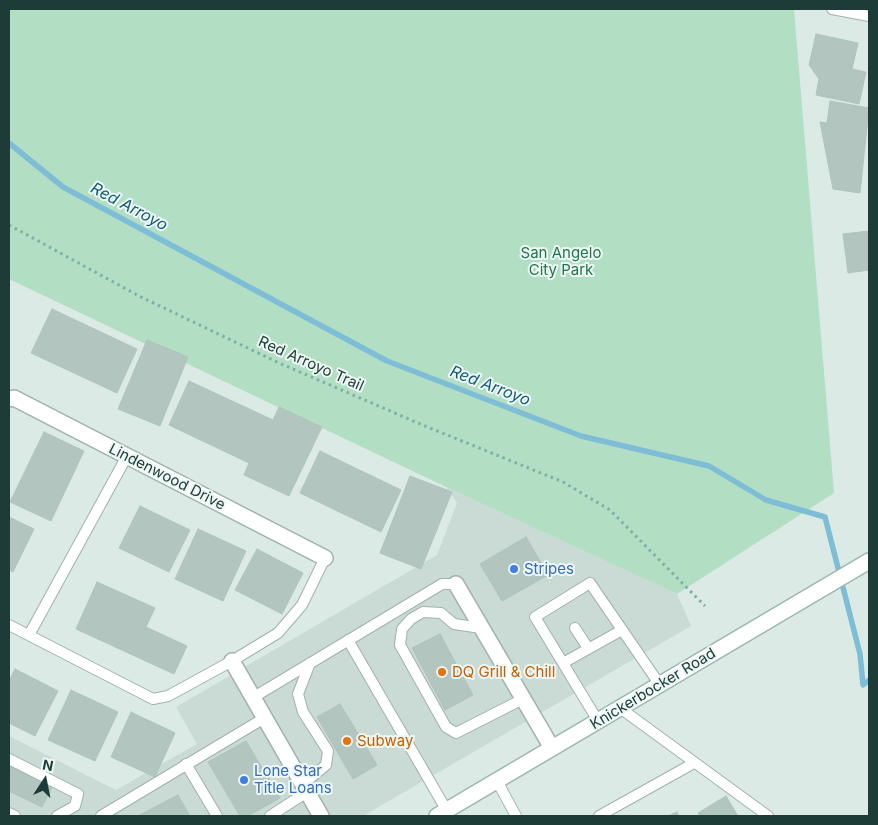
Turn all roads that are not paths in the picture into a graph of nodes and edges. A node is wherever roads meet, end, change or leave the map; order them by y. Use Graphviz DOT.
graph roads {
  1 [pos="832,9"];
  2 [pos="869,16"];
  3 [pos="9,399"];
  4 [pos="128,456"];
  5 [pos="325,558"];
  6 [pos="869,561"];
  7 [pos="456,584"];
  8 [pos="9,625"];
  9 [pos="482,628"];
  10 [pos="575,628"];
  11 [pos="622,630"];
  12 [pos="29,635"];
  13 [pos="348,640"];
  14 [pos="588,648"];
  15 [pos="232,661"];
  16 [pos="310,663"];
  17 [pos="563,663"];
  18 [pos="660,685"];
  19 [pos="254,697"];
  20 [pos="524,699"];
  21 [pos="620,708"];
  22 [pos="266,717"];
  23 [pos="598,721"];
  24 [pos="552,748"];
  25 [pos="9,759"];
  26 [pos="694,763"];
  27 [pos="186,764"];
  28 [pos="496,781"];
  29 [pos="305,788"];
  30 [pos="9,813"];
  31 [pos="442,814"];
  32 [pos="15,816"];
  33 [pos="57,816"];
  34 [pos="101,816"];
  35 [pos="217,816"];
  36 [pos="270,816"];
  37 [pos="321,816"];
  38 [pos="516,816"];
  39 [pos="599,816"];
  40 [pos="768,816"];
  1 -- 2 [label="lane"];
  3 -- 4 [label="street, Lindenwood Drive"];
  4 -- 5 [label="street, Lindenwood Drive"];
  4 -- 12 [label="lane"];
  5 -- 15 [label="lane"];
  6 -- 18 [label="street, Knickerbocker Road"];
  7 -- 9 [label="street"];
  7 -- 13 [label="lane"];
  8 -- 12 [label="lane"];
  9 -- 20 [label="street"];
  9 -- 20 [label="lane"];
  10 -- 14 [label="lane"];
  11 -- 14 [label="lane"];
  11 -- 17 [label="lane"];
  11 -- 18 [label="lane"];
  12 -- 15 [label="lane"];
  13 -- 16 [label="lane"];
  13 -- 31 [label="lane"];
  14 -- 17 [label="lane"];
  15 -- 19 [label="street"];
  16 -- 19 [label="lane"];
  16 -- 29 [label="lane"];
  17 -- 23 [label="lane"];
  18 -- 21 [label="street, Knickerbocker Road"];
  19 -- 22 [label="street"];
  20 -- 24 [label="street"];
  21 -- 23 [label="street, Knickerbocker Road"];
  21 -- 26 [label="lane"];
  22 -- 27 [label="lane"];
  22 -- 29 [label="street"];
  23 -- 24 [label="street, Knickerbocker Road"];
  24 -- 28 [label="street, Knickerbocker Road"];
  25 -- 33 [label="lane"];
  26 -- 39 [label="lane"];
  26 -- 40 [label="lane"];
  27 -- 34 [label="lane"];
  27 -- 35 [label="lane"];
  28 -- 31 [label="street, Knickerbocker Road"];
  28 -- 38 [label="lane"];
  29 -- 36 [label="lane"];
  29 -- 37 [label="street"];
  30 -- 32 [label="lane"];
}
